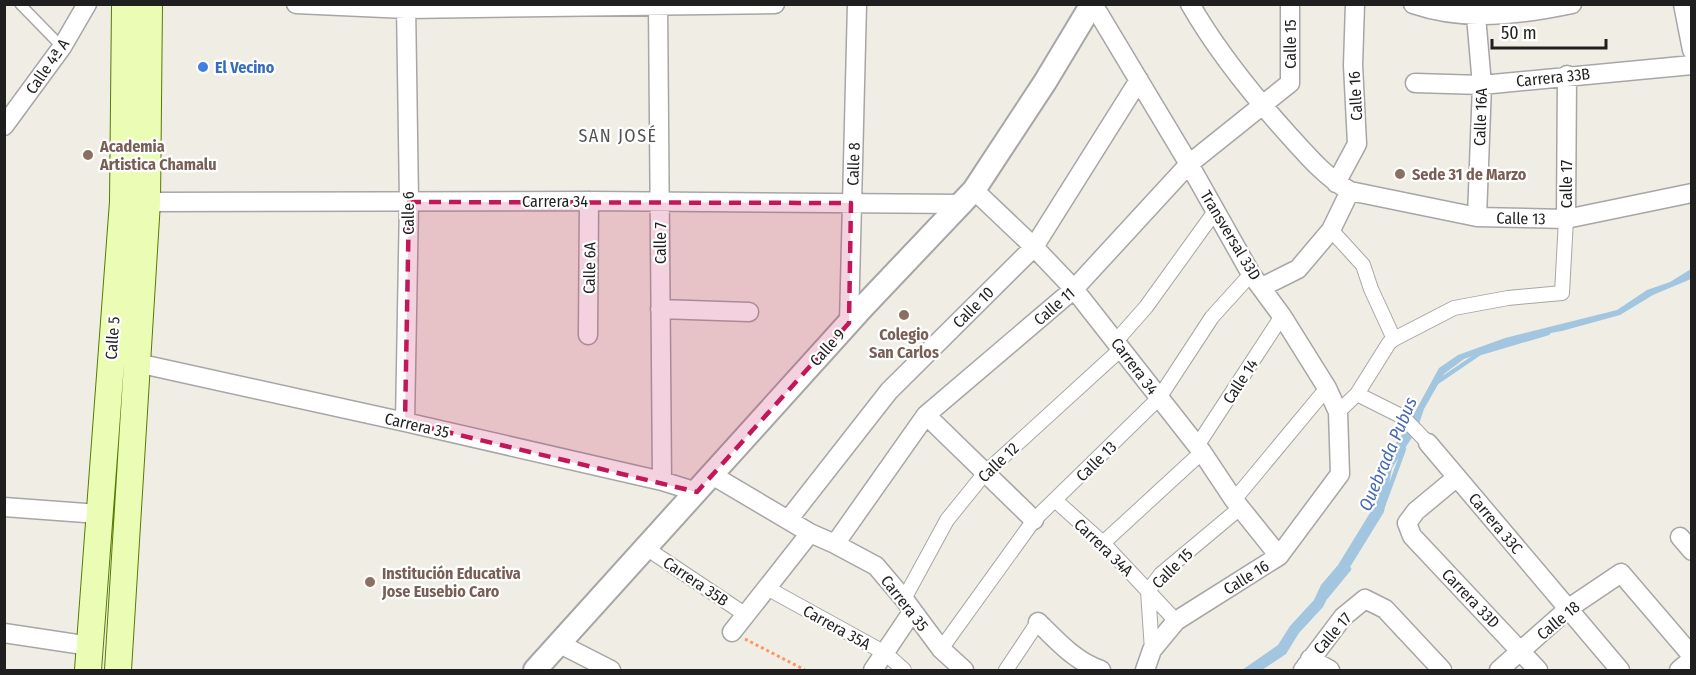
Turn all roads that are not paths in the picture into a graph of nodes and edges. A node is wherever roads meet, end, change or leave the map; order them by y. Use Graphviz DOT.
graph roads {
  1 [pos="20,4"];
  2 [pos="87,4"];
  3 [pos="125,4"];
  4 [pos="149,4"];
  5 [pos="296,4"];
  6 [pos="775,4"];
  7 [pos="857,4"];
  8 [pos="1093,4"];
  9 [pos="1190,4"];
  10 [pos="1290,4"];
  11 [pos="1355,4"];
  12 [pos="1413,4"];
  13 [pos="1572,4"];
  14 [pos="1683,4"];
  15 [pos="658,5"];
  16 [pos="406,7"];
  17 [pos="1535,8"];
  18 [pos="1476,16"];
  19 [pos="62,47"];
  20 [pos="1692,50"];
  21 [pos="1692,65"];
  22 [pos="1567,75"];
  23 [pos="1139,80"];
  24 [pos="1290,83"];
  25 [pos="1415,83"];
  26 [pos="1482,85"];
  27 [pos="1263,106"];
  28 [pos="4,126"];
  29 [pos="1189,164"];
  30 [pos="1343,187"];
  31 [pos="1692,193"];
  32 [pos="969,197"];
  33 [pos="589,201"];
  34 [pos="147,202"];
  35 [pos="409,202"];
  36 [pos="659,203"];
  37 [pos="851,203"];
  38 [pos="1216,210"];
  39 [pos="1477,217"];
  40 [pos="1566,219"];
  41 [pos="1331,230"];
  42 [pos="1034,247"];
  43 [pos="1257,281"];
  44 [pos="1074,290"];
  45 [pos="660,309"];
  46 [pos="749,312"];
  47 [pos="1282,316"];
  48 [pos="849,323"];
  49 [pos="588,335"];
  50 [pos="1394,339"];
  51 [pos="1118,345"];
  52 [pos="137,363"];
  53 [pos="1327,388"];
  54 [pos="1357,394"];
  55 [pos="1159,398"];
  56 [pos="1338,411"];
  57 [pos="926,415"];
  58 [pos="405,422"];
  59 [pos="1422,437"];
  60 [pos="1199,449"];
  61 [pos="985,473"];
  62 [pos="1340,474"];
  63 [pos="712,475"];
  64 [pos="1457,477"];
  65 [pos="662,481"];
  66 [pos="697,492"];
  67 [pos="1056,501"];
  68 [pos="1237,504"];
  69 [pos="4,507"];
  70 [pos="99,514"];
  71 [pos="788,520"];
  72 [pos="1034,520"];
  73 [pos="810,533"];
  74 [pos="1103,543"];
  75 [pos="835,544"];
  76 [pos="646,548"];
  77 [pos="1279,556"];
  78 [pos="767,588"];
  79 [pos="1148,591"];
  80 [pos="908,606"];
  81 [pos="1569,608"];
  82 [pos="746,615"];
  83 [pos="1176,621"];
  84 [pos="1038,622"];
  85 [pos="732,632"];
  86 [pos="4,633"];
  87 [pos="560,644"];
  88 [pos="941,649"];
  89 [pos="1152,650"];
  90 [pos="1521,651"];
  91 [pos="885,653"];
  92 [pos="1692,657"];
  93 [pos="89,658"];
  94 [pos="1307,665"];
  95 [pos="118,670"];
  96 [pos="535,670"];
  97 [pos="612,670"];
  98 [pos="873,670"];
  99 [pos="904,670"];
  100 [pos="964,670"];
  101 [pos="1006,670"];
  102 [pos="1101,670"];
  103 [pos="1145,670"];
  104 [pos="1330,670"];
  105 [pos="1442,670"];
  106 [pos="1499,670"];
  107 [pos="1538,670"];
  108 [pos="1620,670"];
  109 [pos="1679,670"];
  1 -- 19 [label="lane"];
  2 -- 19 [label="street, Calle 4ª A"];
  3 -- 70 [label="main road, Calle 5"];
  4 -- 34 [label="main road, Calle 5"];
  5 -- 16 [label="street"];
  6 -- 15 [label="street"];
  7 -- 37 [label="street, Calle 8"];
  8 -- 23 [label="street, Transversal 33D"];
  8 -- 32 [label="street, Calle 9"];
  9 -- 27 [label="street"];
  10 -- 24 [label="street, Calle 15"];
  11 -- 30 [label="street, Calle 16"];
  12 -- 18 [label="street"];
  13 -- 17 [label="street"];
  14 -- 20 [label="street"];
  15 -- 16 [label="street"];
  15 -- 36 [label="street, Calle 7"];
  16 -- 35 [label="street, Calle 6"];
  17 -- 18 [label="street"];
  18 -- 26 [label="street, Calle 16A"];
  19 -- 28 [label="street, Calle 4ª A"];
  21 -- 22 [label="street, Carrera 33B"];
  22 -- 26 [label="street, Carrera 33B"];
  22 -- 40 [label="street, Calle 17"];
  23 -- 29 [label="street, Transversal 33D"];
  23 -- 42 [label="street, Calle 10"];
  24 -- 27 [label="street, Calle 11"];
  25 -- 26 [label="street, Carrera 33B"];
  26 -- 39 [label="street, Calle 16A"];
  27 -- 29 [label="street, Calle 11"];
  27 -- 30 [label="street"];
  29 -- 38 [label="street, Transversal 33D"];
  29 -- 44 [label="street, Calle 11"];
  30 -- 39 [label="street, Calle 13"];
  30 -- 41 [label="street, Calle 13"];
  31 -- 40 [label="street, Calle 13"];
  32 -- 37 [label="street, Carrera 34"];
  32 -- 42 [label="street, Carrera 34"];
  32 -- 48 [label="street, Calle 9"];
  33 -- 35 [label="street, Carrera 34"];
  33 -- 36 [label="street, Carrera 34"];
  33 -- 49 [label="street, Calle 6A"];
  34 -- 35 [label="street, Carrera 34"];
  34 -- 52 [label="main road, Calle 5"];
  35 -- 58 [label="street, Calle 6"];
  36 -- 37 [label="street, Carrera 34"];
  36 -- 45 [label="street, Calle 7"];
  37 -- 48 [label="street, Calle 8"];
  38 -- 43 [label="street, Transversal 33D"];
  38 -- 51 [label="street, Calle 12"];
  39 -- 40 [label="street, Calle 13"];
  40 -- 50 [label="street, Calle 17"];
  41 -- 43 [label="street, Calle 13"];
  41 -- 50 [label="street"];
  42 -- 44 [label="street, Carrera 34"];
  42 -- 71 [label="street, Calle 10"];
  43 -- 47 [label="street, Transversal 33D"];
  43 -- 55 [label="street, Calle 13"];
  44 -- 51 [label="street, Carrera 34"];
  44 -- 57 [label="street, Calle 11"];
  45 -- 46 [label="street"];
  45 -- 65 [label="street, Calle 7"];
  47 -- 53 [label="street, Transversal 33D"];
  47 -- 60 [label="street, Calle 14"];
  48 -- 63 [label="street, Calle 9"];
  50 -- 54 [label="street"];
  51 -- 55 [label="street, Carrera 34"];
  51 -- 61 [label="street, Calle 12"];
  52 -- 58 [label="street, Carrera 35"];
  52 -- 95 [label="main road, Calle 5"];
  53 -- 56 [label="street, Transversal 33D"];
  53 -- 68 [label="street, Calle 15"];
  54 -- 56 [label="street"];
  54 -- 59 [label="street, Carrera 33C"];
  55 -- 60 [label="street, Carrera 34"];
  55 -- 67 [label="street, Calle 13"];
  56 -- 62 [label="street, Transversal 33D"];
  57 -- 61 [label="street"];
  57 -- 75 [label="street, Calle 11"];
  58 -- 65 [label="street, Carrera 35"];
  59 -- 64 [label="street, Carrera 33C"];
  60 -- 68 [label="street, Carrera 34"];
  60 -- 74 [label="street, Calle 14"];
  61 -- 72 [label="street"];
  61 -- 80 [label="street, Calle 12"];
  62 -- 77 [label="street, Calle 16"];
  63 -- 66 [label="street, Calle 9"];
  63 -- 71 [label="street, Carrera 35"];
  64 -- 81 [label="street, Carrera 33C"];
  64 -- 90 [label="street, Carrera 33D"];
  65 -- 66 [label="street, Carrera 35"];
  66 -- 76 [label="street, Calle 9"];
  67 -- 72 [label="street, Calle 13"];
  67 -- 74 [label="street, Carrera 34A"];
  68 -- 77 [label="street, Carrera 34"];
  68 -- 79 [label="street, Calle 15"];
  69 -- 70 [label="street"];
  70 -- 93 [label="main road, Calle 5"];
  71 -- 73 [label="street, Carrera 35"];
  72 -- 88 [label="street, Calle 13"];
  73 -- 75 [label="street, Carrera 35"];
  73 -- 78 [label="street"];
  74 -- 79 [label="street, Carrera 34A"];
  75 -- 80 [label="street, Carrera 35"];
  76 -- 82 [label="street, Carrera 35B"];
  76 -- 87 [label="street, Calle 9"];
  77 -- 83 [label="street, Calle 16"];
  78 -- 82 [label="street"];
  78 -- 91 [label="street, Carrera 35A"];
  79 -- 83 [label="street, Carrera 34A"];
  79 -- 89 [label="street, Calle 15"];
  80 -- 88 [label="street, Carrera 35"];
  80 -- 91 [label="street, Calle 12"];
  81 -- 90 [label="street, Calle 18"];
  81 -- 92 [label="street, Calle 18"];
  81 -- 108 [label="street, Carrera 33C"];
  82 -- 85 [label="street"];
  83 -- 89 [label="street, Calle 16"];
  84 -- 101 [label="street"];
  84 -- 102 [label="street"];
  86 -- 93 [label="street"];
  87 -- 96 [label="street, Calle 9"];
  87 -- 97 [label="street"];
  88 -- 100 [label="street, Carrera 35"];
  89 -- 103 [label="street, Calle 16"];
  90 -- 106 [label="street, Calle 18"];
  90 -- 107 [label="street, Carrera 33D"];
  91 -- 98 [label="street, Calle 12"];
  91 -- 99 [label="street, Carrera 35A"];
  92 -- 109 [label="street"];
  94 -- 104 [label="street"];
  94 -- 105 [label="street, Calle 17"];
}
